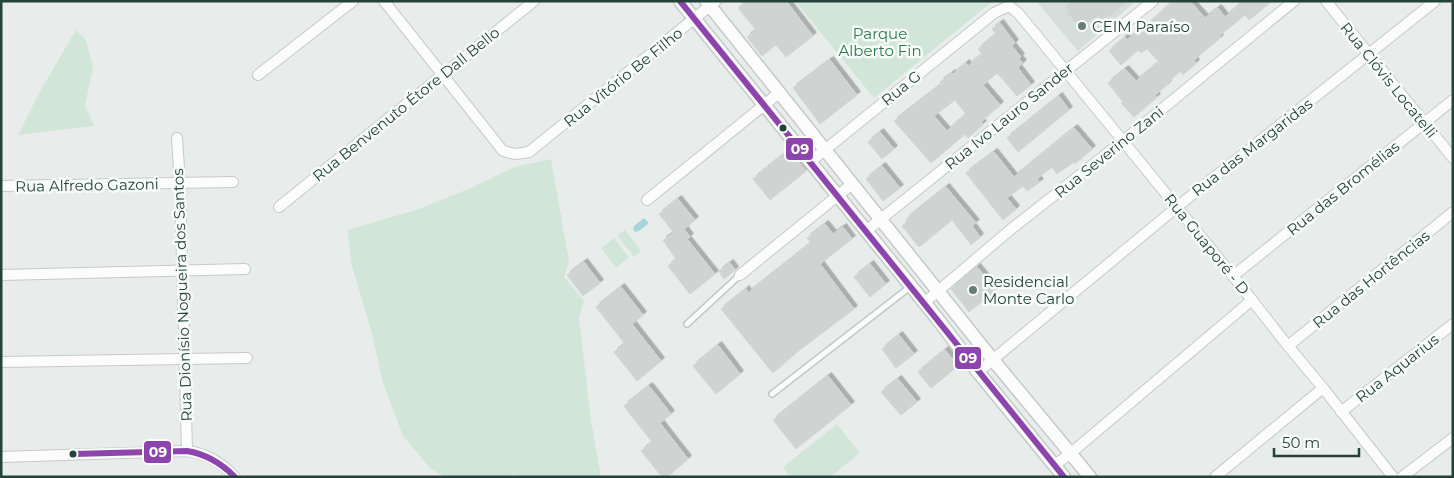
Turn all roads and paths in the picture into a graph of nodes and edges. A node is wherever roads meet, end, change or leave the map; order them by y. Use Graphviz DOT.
graph roads {
  1 [pos="353,1"];
  2 [pos="384,1"];
  3 [pos="534,1"];
  4 [pos="680,1"];
  5 [pos="1153,1"];
  6 [pos="1294,1"];
  7 [pos="1326,1"];
  8 [pos="1435,1"];
  9 [pos="711,3"];
  10 [pos="1018,13"];
  11 [pos="695,19"];
  12 [pos="1369,54"];
  13 [pos="757,65"];
  14 [pos="1065,70"];
  15 [pos="258,75"];
  16 [pos="442,75"];
  17 [pos="743,79"];
  18 [pos="779,93"];
  19 [pos="1453,100"];
  20 [pos="764,106"];
  21 [pos="1425,123"];
  22 [pos="176,138"];
  23 [pos="1124,141"];
  24 [pos="825,150"];
  25 [pos="1453,158"];
  26 [pos="810,162"];
  27 [pos="233,182"];
  28 [pos="180,183"];
  29 [pos="852,184"];
  30 [pos="1,186"];
  31 [pos="837,196"];
  32 [pos="648,200"];
  33 [pos="279,207"];
  34 [pos="1177,207"];
  35 [pos="1453,212"];
  36 [pos="882,218"];
  37 [pos="866,231"];
  38 [pos="245,269"];
  39 [pos="182,271"];
  40 [pos="1,274"];
  41 [pos="740,275"];
  42 [pos="1233,276"];
  43 [pos="910,286"];
  44 [pos="939,290"];
  45 [pos="1252,300"];
  46 [pos="924,303"];
  47 [pos="687,324"];
  48 [pos="1453,324"];
  49 [pos="1288,346"];
  50 [pos="247,358"];
  51 [pos="184,359"];
  52 [pos="993,360"];
  53 [pos="1,362"];
  54 [pos="978,372"];
  55 [pos="1323,388"];
  56 [pos="772,394"];
  57 [pos="1341,412"];
  58 [pos="1453,438"];
  59 [pos="187,451"];
  60 [pos="1071,453"];
  61 [pos="1,457"];
  62 [pos="1055,464"];
  63 [pos="235,477"];
  64 [pos="1064,477"];
  65 [pos="1090,477"];
  66 [pos="1215,477"];
  67 [pos="1393,477"];
  68 [pos="1402,477"];
  1 -- 15 [label="street"];
  2 -- 16 [label="street"];
  3 -- 16 [label="street, Rua Benvenuto Étore Dall Bello"];
  4 -- 11 [label="street"];
  5 -- 14 [label="street, Rua Ivo Lauro Sander"];
  6 -- 23 [label="street, Rua Severino Zani"];
  7 -- 12 [label="street, Rua Clóvis Locatelli"];
  8 -- 12 [label="street, Rua das Margaridas"];
  9 -- 11 [label="street, Rua Vitório Be Filho"];
  9 -- 13 [label="street"];
  10 -- 14 [label="street, Rua Guaporé - D"];
  10 -- 24 [label="street, Rua G"];
  11 -- 16 [label="street, Rua Vitório Be Filho"];
  11 -- 17 [label="street"];
  12 -- 21 [label="street, Rua Clóvis Locatelli"];
  12 -- 34 [label="street, Rua das Margaridas"];
  13 -- 17 [label="street"];
  13 -- 18 [label="street"];
  14 -- 23 [label="street, Rua Guaporé - D"];
  14 -- 36 [label="street, Rua Ivo Lauro Sander"];
  16 -- 33 [label="street, Rua Benvenuto Étore Dall Bello"];
  17 -- 20 [label="street"];
  18 -- 20 [label="street"];
  18 -- 24 [label="street"];
  19 -- 21 [label="street, Rua das Bromélias"];
  20 -- 26 [label="street"];
  20 -- 32 [label="street"];
  21 -- 25 [label="street, Rua Clóvis Locatelli"];
  21 -- 42 [label="street, Rua das Bromélias"];
  22 -- 28 [label="street, Rua Dionísio Nogueira dos Santos"];
  23 -- 34 [label="street, Rua Guaporé - D"];
  23 -- 44 [label="street, Rua Severino Zani"];
  24 -- 26 [label="street, Rua G"];
  24 -- 29 [label="street"];
  26 -- 31 [label="street"];
  27 -- 28 [label="street, Rua Alfredo Gazoni"];
  28 -- 30 [label="street, Rua Alfredo Gazoni"];
  28 -- 39 [label="street, Rua Dionísio Nogueira dos Santos"];
  29 -- 31 [label="street"];
  29 -- 36 [label="street"];
  31 -- 37 [label="street"];
  31 -- 41 [label="street"];
  34 -- 42 [label="street, Rua Guaporé - D"];
  34 -- 52 [label="street, Rua das Margaridas"];
  35 -- 49 [label="street, Rua das Hortências"];
  36 -- 37 [label="street, Rua Ivo Lauro Sander"];
  36 -- 44 [label="street"];
  37 -- 43 [label="street"];
  38 -- 39 [label="street"];
  39 -- 40 [label="street"];
  39 -- 51 [label="street, Rua Dionísio Nogueira dos Santos"];
  41 -- 47 [label="lane"];
  42 -- 45 [label="street, Rua Guaporé - D"];
  43 -- 46 [label="street"];
  43 -- 56 [label="lane"];
  44 -- 46 [label="street, Rua Severino Zani"];
  44 -- 52 [label="street"];
  45 -- 49 [label="street, Rua Guaporé - D"];
  45 -- 60 [label="street"];
  46 -- 54 [label="street"];
  48 -- 57 [label="street, Rua Aquarius"];
  49 -- 55 [label="street, Rua Guaporé - D"];
  50 -- 51 [label="street"];
  51 -- 53 [label="street"];
  51 -- 59 [label="street, Rua Dionísio Nogueira dos Santos"];
  52 -- 54 [label="street, Rua das Margaridas"];
  52 -- 60 [label="street"];
  54 -- 62 [label="street"];
  55 -- 57 [label="street, Rua Guaporé - D"];
  55 -- 66 [label="street"];
  57 -- 67 [label="street, Rua Guaporé - D"];
  58 -- 68 [label="street"];
  59 -- 61 [label="street"];
  59 -- 63 [label="street"];
  60 -- 62 [label="street"];
  60 -- 65 [label="street"];
  62 -- 64 [label="street"];
}
